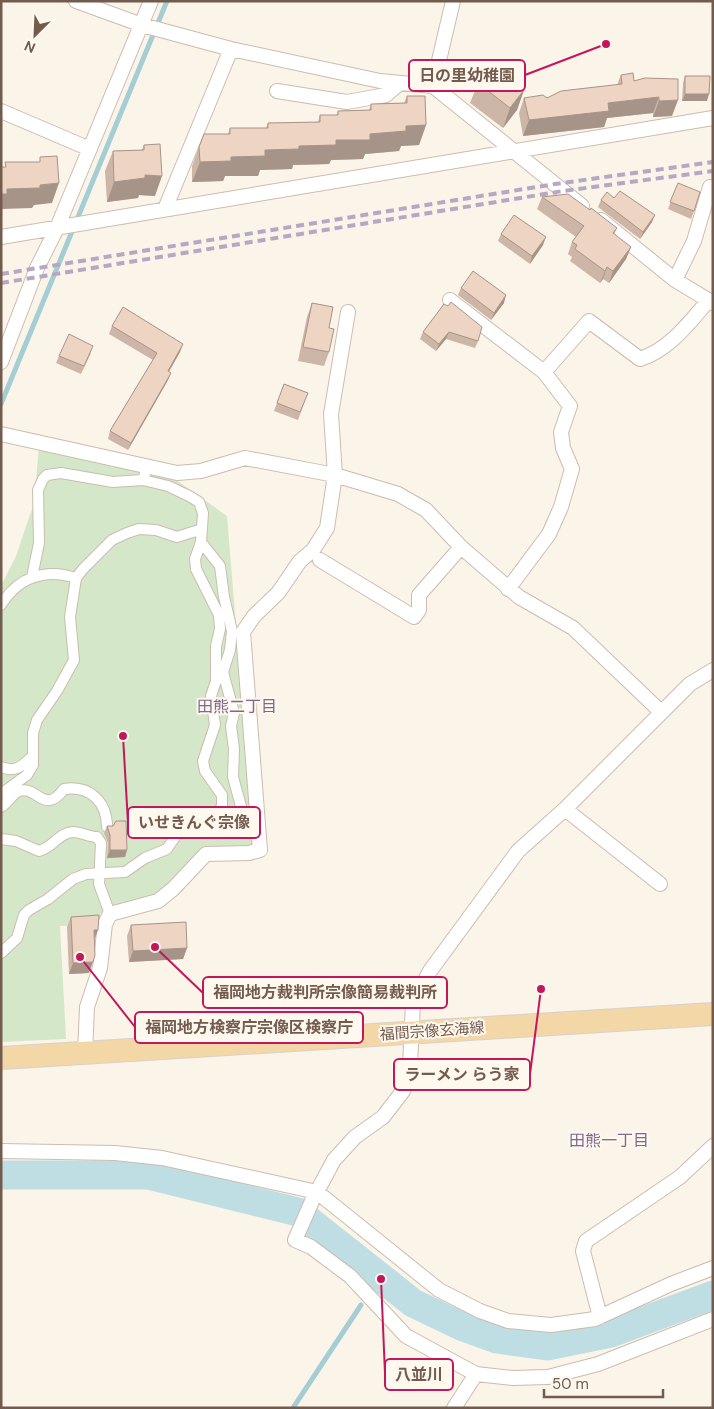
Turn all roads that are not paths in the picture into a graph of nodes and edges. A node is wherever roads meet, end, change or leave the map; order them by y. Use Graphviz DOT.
graph roads {
  1 [pos="76,1"];
  2 [pos="152,1"];
  3 [pos="453,1"];
  4 [pos="150,28"];
  5 [pos="231,49"];
  6 [pos="400,83"];
  7 [pos="433,86"];
  8 [pos="277,91"];
  9 [pos="1,111"];
  10 [pos="713,118"];
  11 [pos="90,149"];
  12 [pos="516,150"];
  13 [pos="710,188"];
  14 [pos="165,209"];
  15 [pos="63,226"];
  16 [pos="1,237"];
  17 [pos="675,280"];
  18 [pos="450,300"];
  19 [pos="710,302"];
  20 [pos="348,312"];
  21 [pos="1,362"];
  22 [pos="544,372"];
  23 [pos="1,434"];
  24 [pos="145,473"];
  25 [pos="335,475"];
  26 [pos="202,529"];
  27 [pos="201,542"];
  28 [pos="461,547"];
  29 [pos="320,560"];
  30 [pos="32,577"];
  31 [pos="76,578"];
  32 [pos="508,589"];
  33 [pos="1,605"];
  34 [pos="712,673"];
  35 [pos="219,676"];
  36 [pos="660,712"];
  37 [pos="33,756"];
  38 [pos="1,767"];
  39 [pos="1,794"];
  40 [pos="1,807"];
  41 [pos="565,809"];
  42 [pos="213,822"];
  43 [pos="107,827"];
  44 [pos="1,839"];
  45 [pos="100,874"];
  46 [pos="660,884"];
  47 [pos="110,914"];
  48 [pos="1,953"];
  49 [pos="713,1014"];
  50 [pos="410,1032"];
  51 [pos="85,1053"];
  52 [pos="1,1058"];
  53 [pos="713,1146"];
  54 [pos="1,1152"];
  55 [pos="315,1195"];
  56 [pos="713,1268"];
  57 [pos="600,1317"];
  58 [pos="713,1319"];
  59 [pos="476,1374"];
  60 [pos="454,1408"];
  1 -- 4 [label="street"];
  2 -- 4 [label="street"];
  3 -- 7 [label="street"];
  4 -- 5 [label="street"];
  4 -- 11 [label="street"];
  5 -- 6 [label="street"];
  5 -- 14 [label="street"];
  6 -- 7 [label="street"];
  6 -- 8 [label="street"];
  7 -- 12 [label="street"];
  9 -- 11 [label="street"];
  10 -- 12 [label="street"];
  11 -- 15 [label="street"];
  12 -- 14 [label="street"];
  12 -- 17 [label="street"];
  13 -- 17 [label="street"];
  14 -- 15 [label="street"];
  15 -- 16 [label="street"];
  15 -- 21 [label="street"];
  17 -- 19 [label="street"];
  18 -- 22 [label="street"];
  19 -- 22 [label="street"];
  20 -- 25 [label="street"];
  22 -- 32 [label="street"];
  23 -- 24 [label="street"];
  24 -- 25 [label="street"];
  24 -- 26 [label="street"];
  24 -- 30 [label="street"];
  25 -- 28 [label="street"];
  25 -- 47 [label="street"];
  26 -- 27 [label="street"];
  26 -- 31 [label="street"];
  27 -- 35 [label="street"];
  27 -- 35 [label="street"];
  28 -- 29 [label="street"];
  28 -- 32 [label="street"];
  30 -- 31 [label="street"];
  30 -- 33 [label="street"];
  31 -- 37 [label="street"];
  32 -- 36 [label="street"];
  34 -- 36 [label="street"];
  35 -- 42 [label="street"];
  35 -- 42 [label="street"];
  36 -- 41 [label="street"];
  37 -- 38 [label="street"];
  37 -- 39 [label="street"];
  40 -- 43 [label="street"];
  41 -- 46 [label="street"];
  41 -- 50 [label="street"];
  42 -- 45 [label="street"];
  44 -- 45 [label="street"];
  45 -- 47 [label="street"];
  45 -- 48 [label="street"];
  47 -- 51 [label="street"];
  49 -- 50 [label="main road, 福間宗像玄海線"];
  50 -- 51 [label="main road, 福間宗像玄海線"];
  50 -- 55 [label="street"];
  51 -- 52 [label="main road, 福間宗像玄海線"];
  53 -- 57 [label="street"];
  54 -- 55 [label="street"];
  55 -- 57 [label="street"];
  55 -- 59 [label="street"];
  56 -- 57 [label="street"];
  58 -- 59 [label="street"];
  59 -- 60 [label="street"];
}
